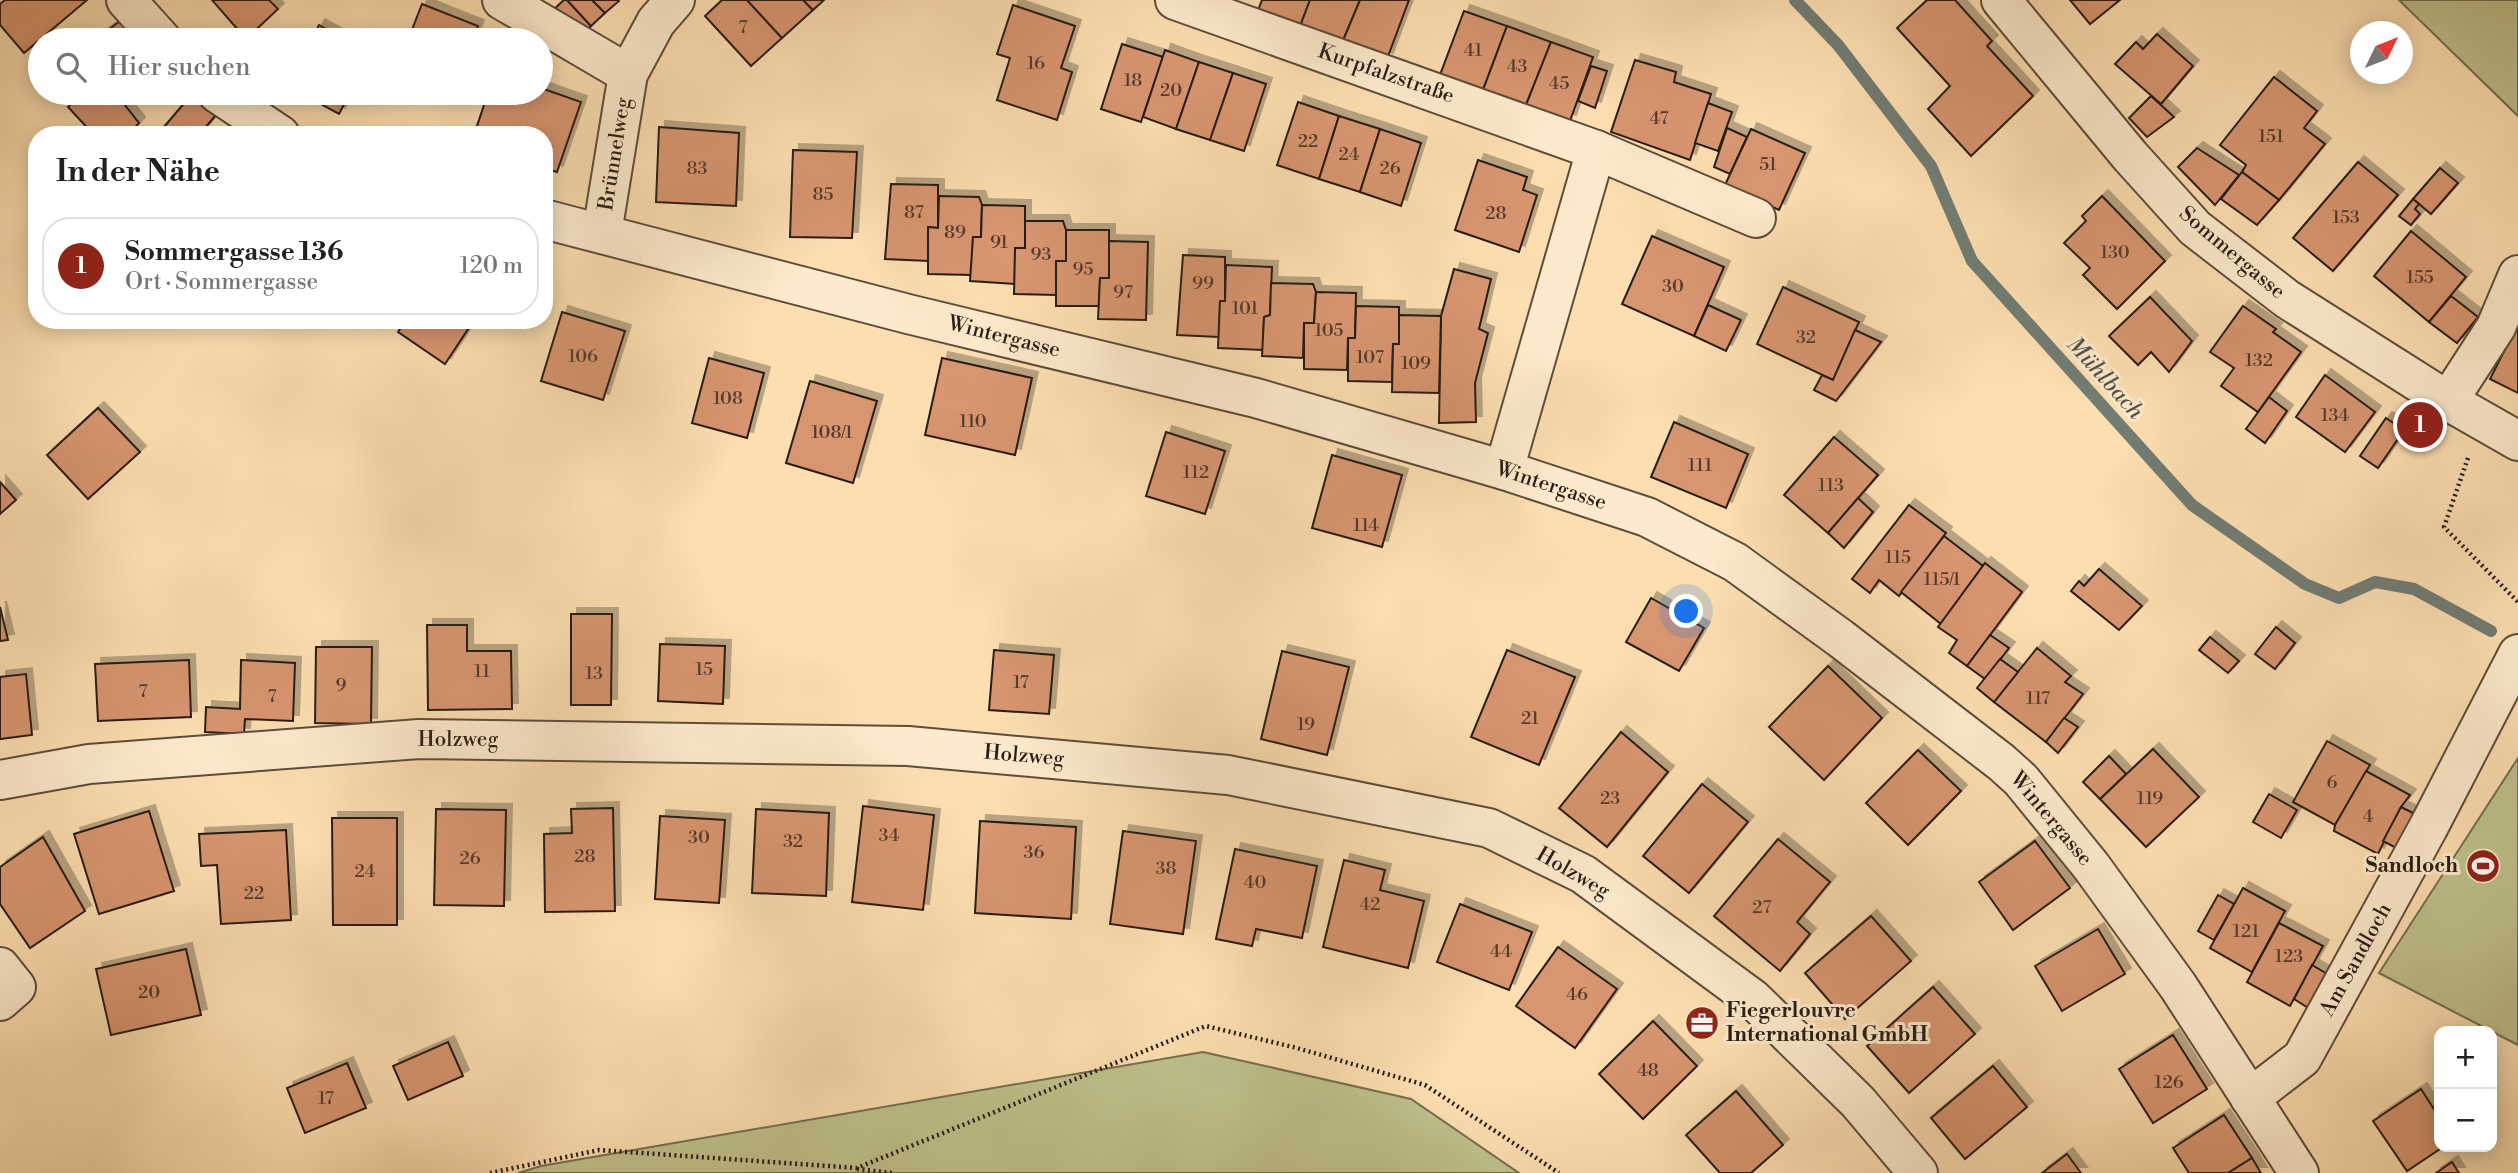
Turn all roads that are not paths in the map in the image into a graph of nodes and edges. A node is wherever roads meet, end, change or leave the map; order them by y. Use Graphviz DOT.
graph roads {
  1 [pos="126,0"];
  2 [pos="502,0"];
  3 [pos="675,0"];
  4 [pos="1175,0"];
  5 [pos="2001,0"];
  6 [pos="151,28"];
  7 [pos="550,28"];
  8 [pos="553,30"];
  9 [pos="628,74"];
  10 [pos="235,105"];
  11 [pos="266,126"];
  12 [pos="1596,150"];
  13 [pos="1756,218"];
  14 [pos="553,221"];
  15 [pos="602,233"];
  16 [pos="2518,275"];
  17 [pos="2448,401"];
  18 [pos="2518,441"];
  19 [pos="1504,470"];
  20 [pos="2518,653"];
  21 [pos="0,779"];
  22 [pos="0,967"];
  23 [pos="0,1001"];
  24 [pos="2250,1098"];
  25 [pos="1918,1173"];
  26 [pos="2298,1173"];
  1 -- 6 [label="street"];
  2 -- 7 [label="street, Brünnelweg"];
  3 -- 9 [label="street, Brünnelweg"];
  4 -- 12 [label="street, Kurpfalzstraße"];
  5 -- 17 [label="street, Sommergasse"];
  8 -- 9 [label="street, Brünnelweg"];
  9 -- 15 [label="street, Brünnelweg"];
  10 -- 11 [label="street"];
  12 -- 13 [label="street, Kurpfalzstraße"];
  12 -- 19 [label="street"];
  14 -- 15 [label="street, Wintergasse"];
  15 -- 19 [label="street, Wintergasse"];
  16 -- 17 [label="street"];
  17 -- 18 [label="street, Sommergasse"];
  19 -- 24 [label="street, Wintergasse"];
  20 -- 24 [label="street, Am Sandloch"];
  21 -- 25 [label="street, Holzweg"];
  22 -- 23 [label="street"];
  24 -- 26 [label="street, Wintergasse"];
}
